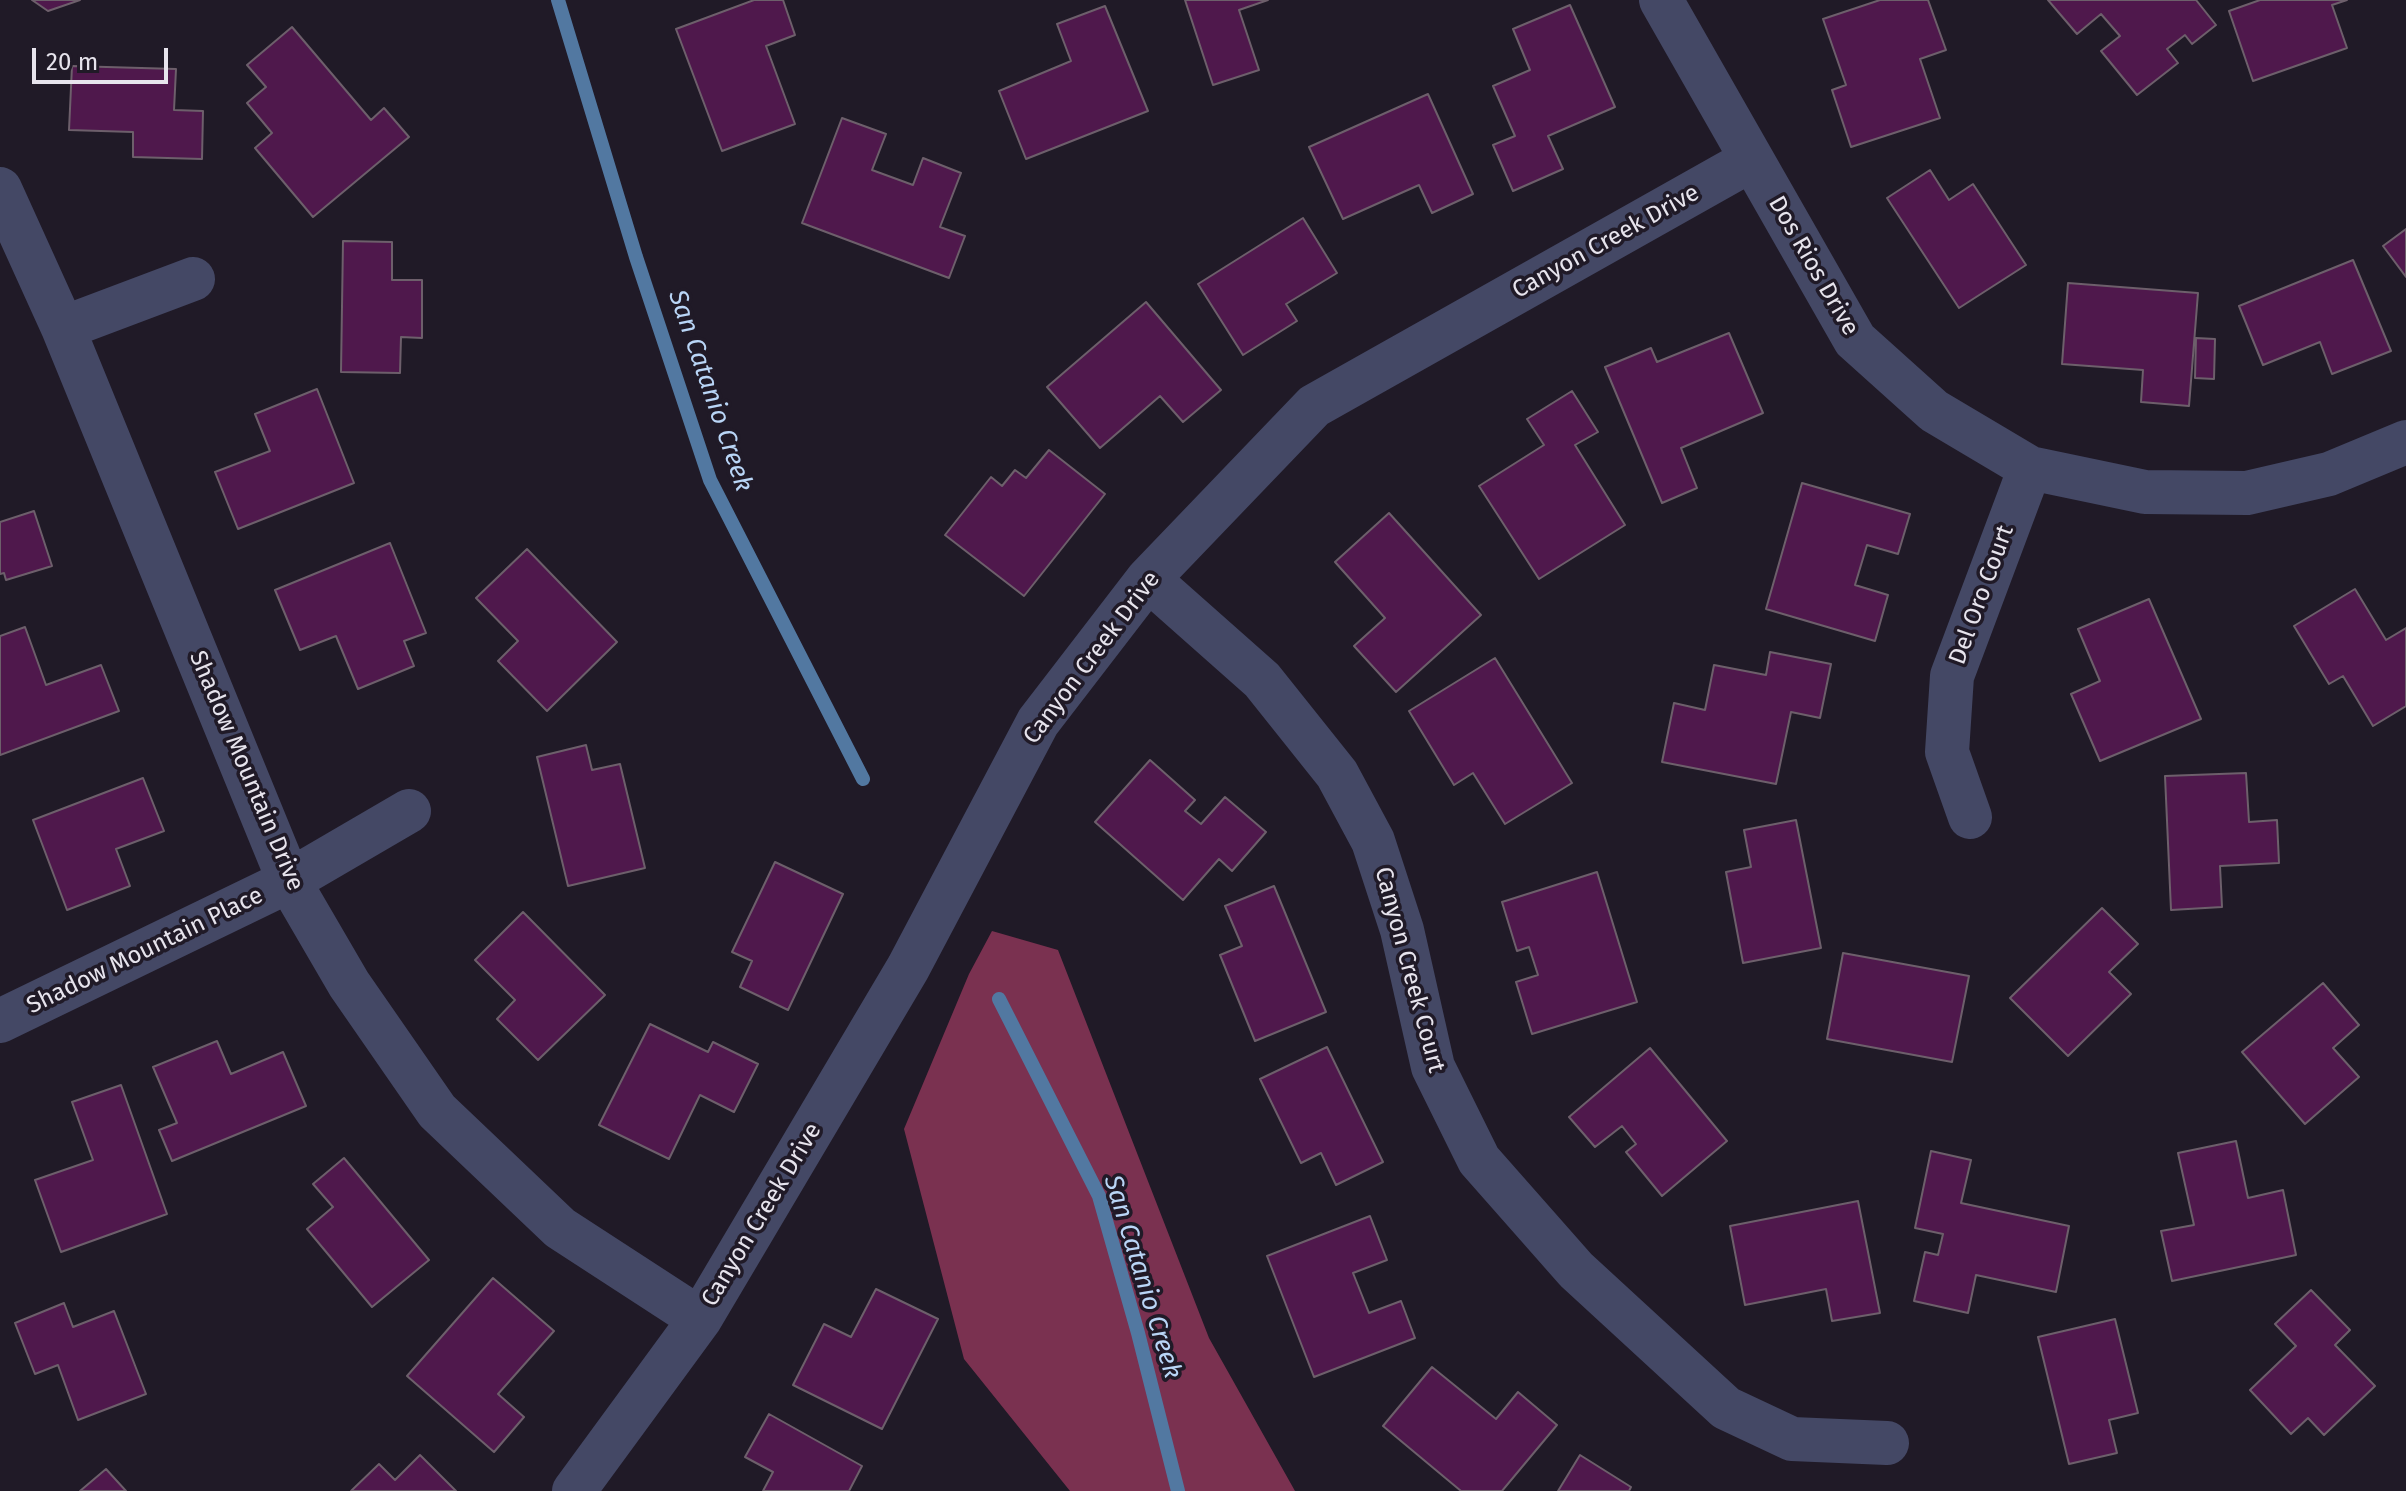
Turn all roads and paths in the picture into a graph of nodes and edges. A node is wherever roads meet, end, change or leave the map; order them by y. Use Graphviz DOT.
graph roads {
  1 [pos="1661,0"];
  2 [pos="1751,160"];
  3 [pos="0,189"];
  4 [pos="193,279"];
  5 [pos="63,328"];
  6 [pos="2406,442"];
  7 [pos="2030,468"];
  8 [pos="1148,579"];
  9 [pos="409,811"];
  10 [pos="1970,817"];
  11 [pos="289,881"];
  12 [pos="0,1021"];
  13 [pos="700,1319"];
  14 [pos="1887,1443"];
  15 [pos="574,1491"];
  1 -- 2 [label="street, Dos Rios Drive"];
  2 -- 7 [label="street, Dos Rios Drive"];
  2 -- 8 [label="street, Canyon Creek Drive"];
  3 -- 5 [label="street, Shadow Mountain Drive"];
  4 -- 5 [label="street"];
  5 -- 11 [label="street, Shadow Mountain Drive"];
  6 -- 7 [label="street, Dos Rios Drive"];
  7 -- 10 [label="street, Del Oro Court"];
  8 -- 13 [label="street, Canyon Creek Drive"];
  8 -- 14 [label="street, Canyon Creek Court"];
  9 -- 11 [label="street, Shadow Mountain Place"];
  11 -- 12 [label="street, Shadow Mountain Place"];
  11 -- 13 [label="street, Shadow Mountain Drive"];
  13 -- 15 [label="street, Canyon Creek Drive"];
}
